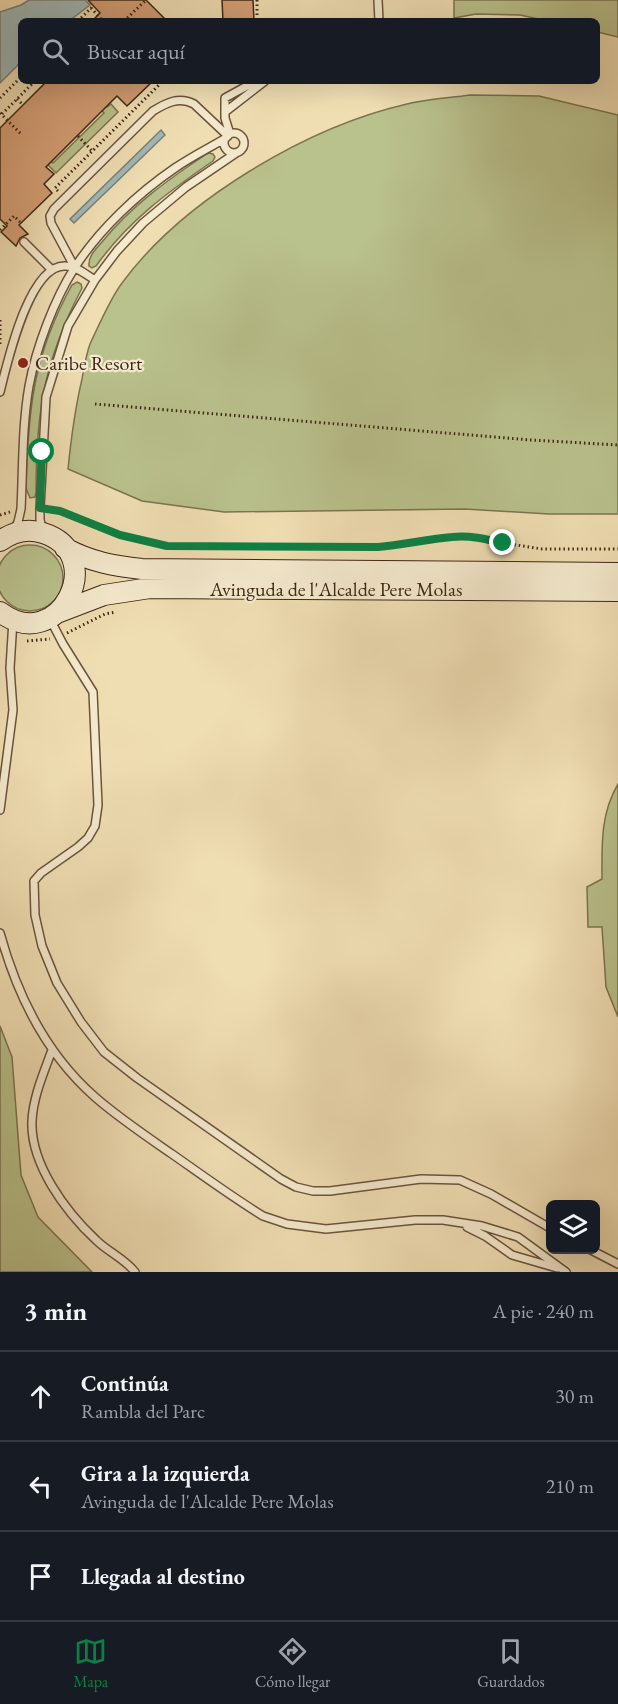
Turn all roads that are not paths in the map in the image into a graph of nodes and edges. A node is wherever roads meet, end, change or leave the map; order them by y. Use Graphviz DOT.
graph roads {
  1 [pos="378,0"];
  2 [pos="379,18"];
  3 [pos="251,84"];
  4 [pos="261,84"];
  5 [pos="225,112"];
  6 [pos="228,136"];
  7 [pos="236,153"];
  8 [pos="24,242"];
  9 [pos="75,267"];
  10 [pos="51,269"];
  11 [pos="95,280"];
  12 [pos="0,392"];
  13 [pos="44,533"];
  14 [pos="6,537"];
  15 [pos="65,548"];
  16 [pos="618,573"];
  17 [pos="618,591"];
  18 [pos="53,616"];
  19 [pos="9,624"];
  20 [pos="0,810"];
  21 [pos="0,933"];
  22 [pos="52,1050"];
  23 [pos="454,1222"];
  24 [pos="546,1226"];
  25 [pos="599,1254"];
  26 [pos="618,1264"];
  27 [pos="564,1271"];
  28 [pos="135,1272"];
  1 -- 2 [label="lane"];
  3 -- 5 [label="lane"];
  4 -- 5 [label="lane"];
  5 -- 6 [label="lane"];
  6 -- 7 [label="lane"];
  6 -- 7 [label="lane"];
  6 -- 9 [label="lane"];
  6 -- 9 [label="lane"];
  7 -- 11 [label="lane"];
  8 -- 10 [label="lane"];
  9 -- 10 [label="lane"];
  9 -- 11 [label="lane"];
  9 -- 14 [label="lane"];
  10 -- 12 [label="lane"];
  11 -- 13 [label="lane"];
  13 -- 14 [label="street"];
  13 -- 15 [label="street, Avinguda de l'Alcalde Pere Molas"];
  15 -- 16 [label="street, Avinguda de l'Alcalde Pere Molas"];
  15 -- 18 [label="street"];
  17 -- 18 [label="street, Avinguda de l'Alcalde Pere Molas"];
  18 -- 19 [label="street, Avinguda de l'Alcalde Pere Molas"];
  18 -- 24 [label="lane"];
  19 -- 20 [label="lane"];
  21 -- 22 [label="lane"];
  22 -- 23 [label="lane"];
  22 -- 28 [label="lane"];
  23 -- 27 [label="lane"];
  23 -- 27 [label="lane"];
  25 -- 26 [label="lane"];
}
